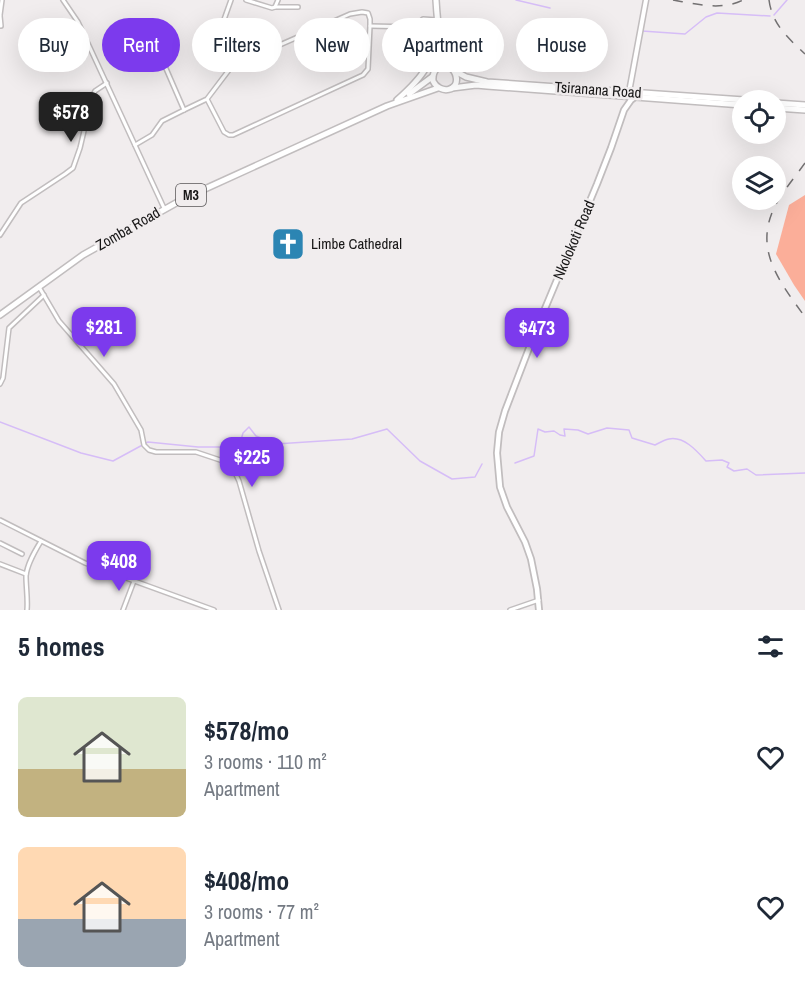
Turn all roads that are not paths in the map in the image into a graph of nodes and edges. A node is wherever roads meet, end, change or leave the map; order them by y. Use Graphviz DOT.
graph roads {
  1 [pos="2,0"];
  2 [pos="63,0"];
  3 [pos="231,0"];
  4 [pos="246,0"];
  5 [pos="278,0"];
  6 [pos="436,0"];
  7 [pos="646,0"];
  8 [pos="275,7"];
  9 [pos="298,7"];
  10 [pos="0,15"];
  11 [pos="225,18"];
  12 [pos="341,18"];
  13 [pos="370,18"];
  14 [pos="437,18"];
  15 [pos="1,26"];
  16 [pos="370,26"];
  17 [pos="382,26"];
  18 [pos="168,72"];
  19 [pos="227,72"];
  20 [pos="366,72"];
  21 [pos="424,72"];
  22 [pos="434,72"];
  23 [pos="454,72"];
  24 [pos="457,72"];
  25 [pos="432,77"];
  26 [pos="107,83"];
  27 [pos="438,88"];
  28 [pos="452,88"];
  29 [pos="629,92"];
  30 [pos="619,95"];
  31 [pos="635,97"];
  32 [pos="207,99"];
  33 [pos="732,99"];
  34 [pos="395,103"];
  35 [pos="732,104"];
  36 [pos="786,104"];
  37 [pos="805,105"];
  38 [pos="786,109"];
  39 [pos="184,110"];
  40 [pos="624,110"];
  41 [pos="805,110"];
  42 [pos="135,145"];
  43 [pos="164,209"];
  44 [pos="0,235"];
  45 [pos="39,287"];
  46 [pos="45,295"];
  47 [pos="0,314"];
  48 [pos="0,384"];
  49 [pos="0,520"];
  50 [pos="41,541"];
  51 [pos="0,543"];
  52 [pos="22,554"];
  53 [pos="0,564"];
  54 [pos="26,574"];
  55 [pos="134,581"];
  56 [pos="539,600"];
  57 [pos="27,610"];
  58 [pos="123,610"];
  59 [pos="214,610"];
  60 [pos="279,610"];
  61 [pos="510,610"];
  62 [pos="539,610"];
  1 -- 10 [label="street"];
  2 -- 26 [label="street"];
  3 -- 11 [label="street"];
  4 -- 8 [label="street"];
  5 -- 8 [label="street"];
  6 -- 14 [label="highway"];
  7 -- 29 [label="street"];
  8 -- 9 [label="street"];
  10 -- 15 [label="street"];
  12 -- 13 [label="street"];
  16 -- 17 [label="street"];
  18 -- 39 [label="street"];
  19 -- 32 [label="street"];
  20 -- 32 [label="street"];
  21 -- 34 [label="highway"];
  22 -- 25 [label="highway"];
  23 -- 28 [label="highway"];
  24 -- 29 [label="highway, Tsiranana Road"];
  25 -- 27 [label="highway"];
  25 -- 34 [label="highway, Zomba Road / M3"];
  26 -- 42 [label="street"];
  26 -- 44 [label="street"];
  27 -- 28 [label="highway, M3"];
  27 -- 34 [label="highway, Zomba Road / M3"];
  28 -- 30 [label="highway, Tsiranana Road / M3"];
  29 -- 33 [label="highway, Tsiranana Road"];
  30 -- 31 [label="highway, Tsiranana Road / M3"];
  30 -- 40 [label="main road"];
  31 -- 35 [label="highway, Tsiranana Road / M3"];
  31 -- 40 [label="main road, Nkolokoti Road"];
  32 -- 39 [label="street"];
  34 -- 43 [label="highway, Zomba Road / M3"];
  36 -- 37 [label="highway"];
  38 -- 41 [label="highway"];
  39 -- 42 [label="street"];
  40 -- 56 [label="main road, Nkolokoti Road"];
  42 -- 43 [label="street"];
  43 -- 45 [label="highway, Zomba Road / M3"];
  45 -- 46 [label="street"];
  45 -- 47 [label="highway, Zomba Road / M3"];
  46 -- 48 [label="street"];
  46 -- 60 [label="street"];
  49 -- 50 [label="street"];
  50 -- 54 [label="street"];
  50 -- 55 [label="street"];
  51 -- 52 [label="street"];
  53 -- 54 [label="street"];
  54 -- 57 [label="street"];
  55 -- 58 [label="street"];
  55 -- 59 [label="street"];
  56 -- 61 [label="street"];
  56 -- 62 [label="main road, Nkolokoti Road"];
}
